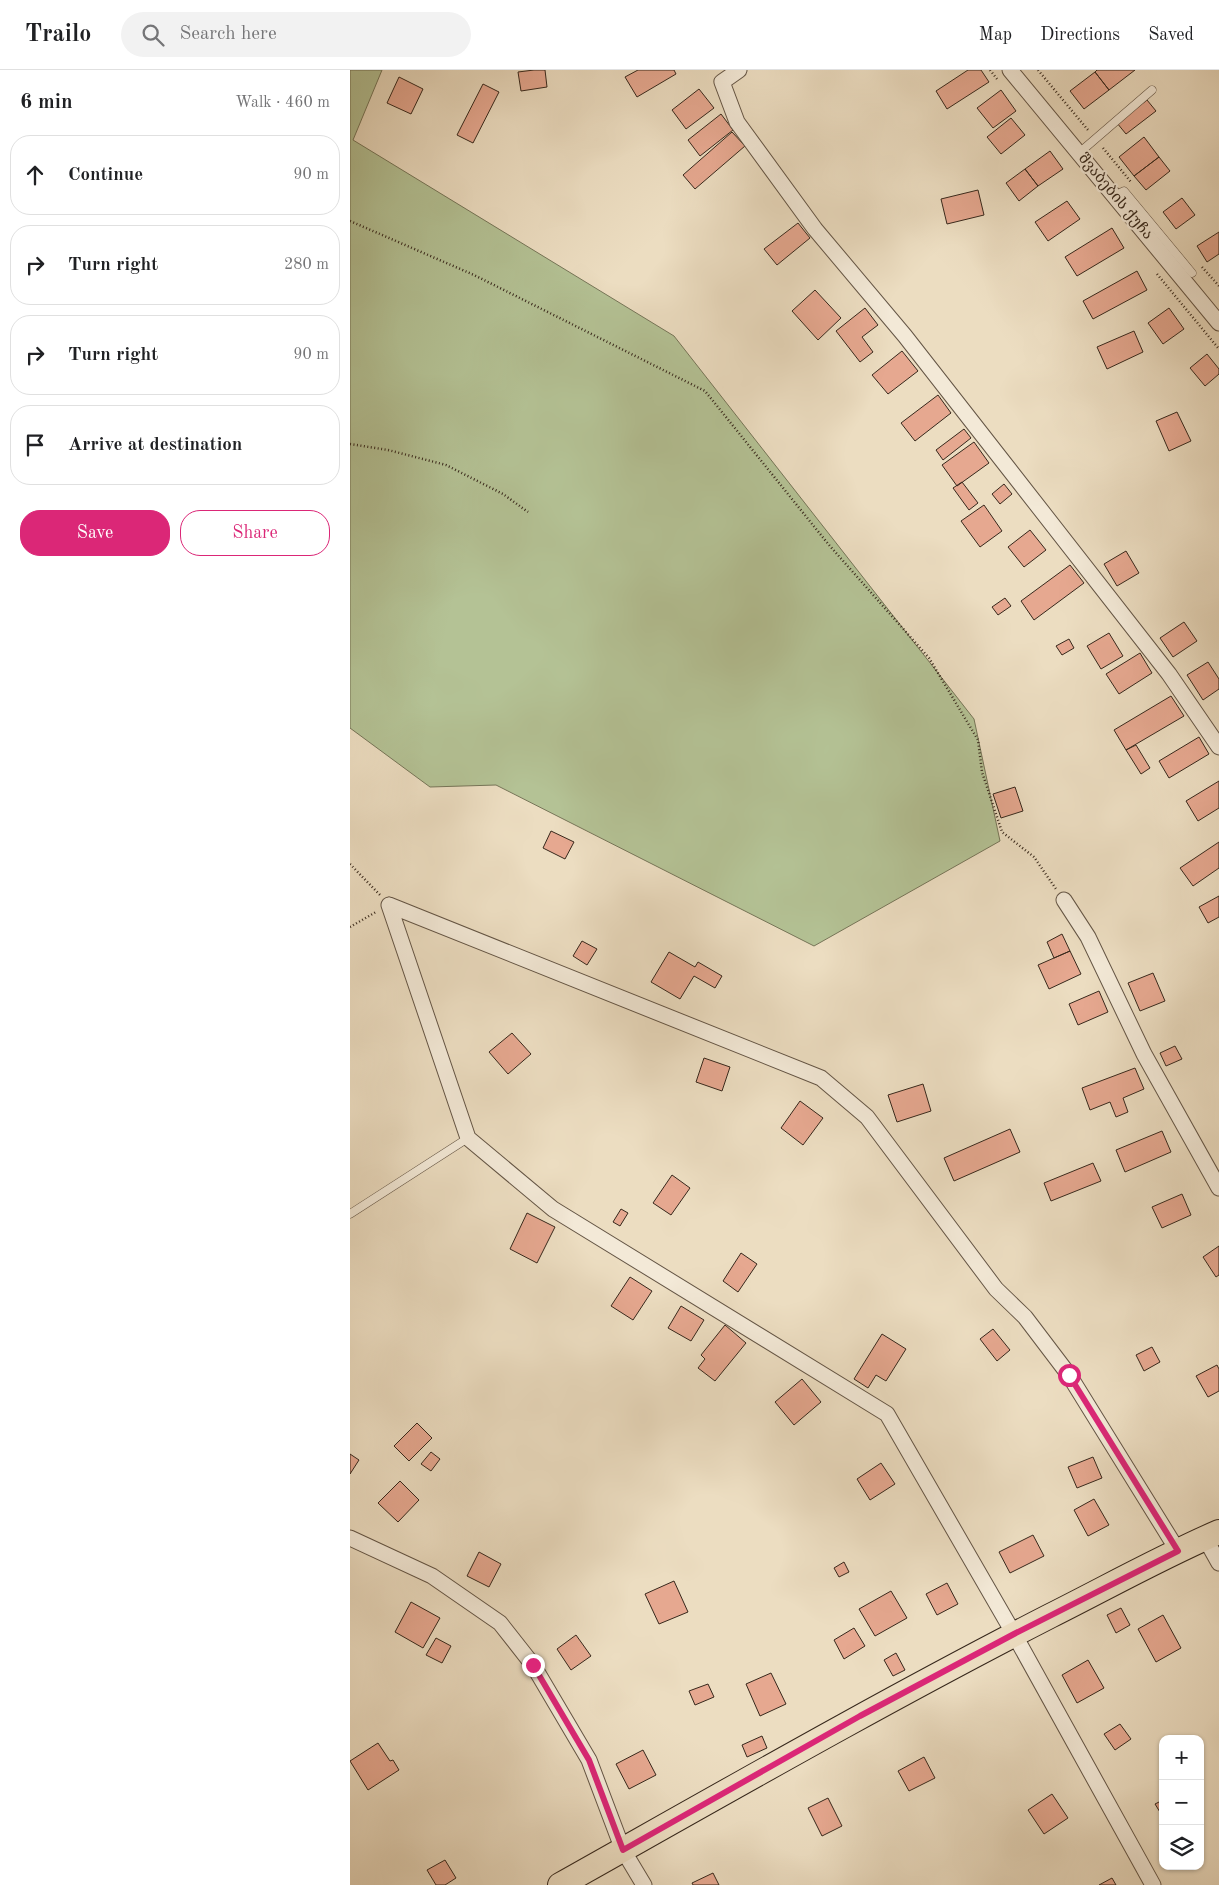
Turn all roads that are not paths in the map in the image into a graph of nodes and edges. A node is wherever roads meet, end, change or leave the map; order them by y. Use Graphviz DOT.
graph roads {
  1 [pos="739,70"];
  2 [pos="1010,70"];
  3 [pos="1152,90"];
  4 [pos="1079,153"];
  5 [pos="1114,196"];
  6 [pos="1192,273"];
  7 [pos="1219,323"];
  8 [pos="1219,747"];
  9 [pos="1064,900"];
  10 [pos="468,1138"];
  11 [pos="1219,1188"];
  12 [pos="350,1214"];
  13 [pos="1212,1535"];
  14 [pos="350,1538"];
  15 [pos="1178,1551"];
  16 [pos="1219,1563"];
  17 [pos="1014,1634"];
  18 [pos="623,1850"];
  19 [pos="560,1885"];
  20 [pos="644,1885"];
  21 [pos="1153,1885"];
  1 -- 8 [label="street"];
  2 -- 4 [label="street, შვაბების ქუჩა"];
  3 -- 4 [label="lane"];
  4 -- 5 [label="street, შვაბების ქუჩა"];
  5 -- 6 [label="lane"];
  5 -- 7 [label="street, შვაბების ქუჩა"];
  9 -- 11 [label="street"];
  10 -- 12 [label="lane"];
  10 -- 15 [label="street"];
  10 -- 17 [label="street"];
  13 -- 15 [label="main road"];
  13 -- 16 [label="street"];
  14 -- 18 [label="street"];
  15 -- 17 [label="main road"];
  17 -- 18 [label="main road"];
  17 -- 21 [label="street"];
  18 -- 19 [label="main road"];
  18 -- 20 [label="street"];
}
